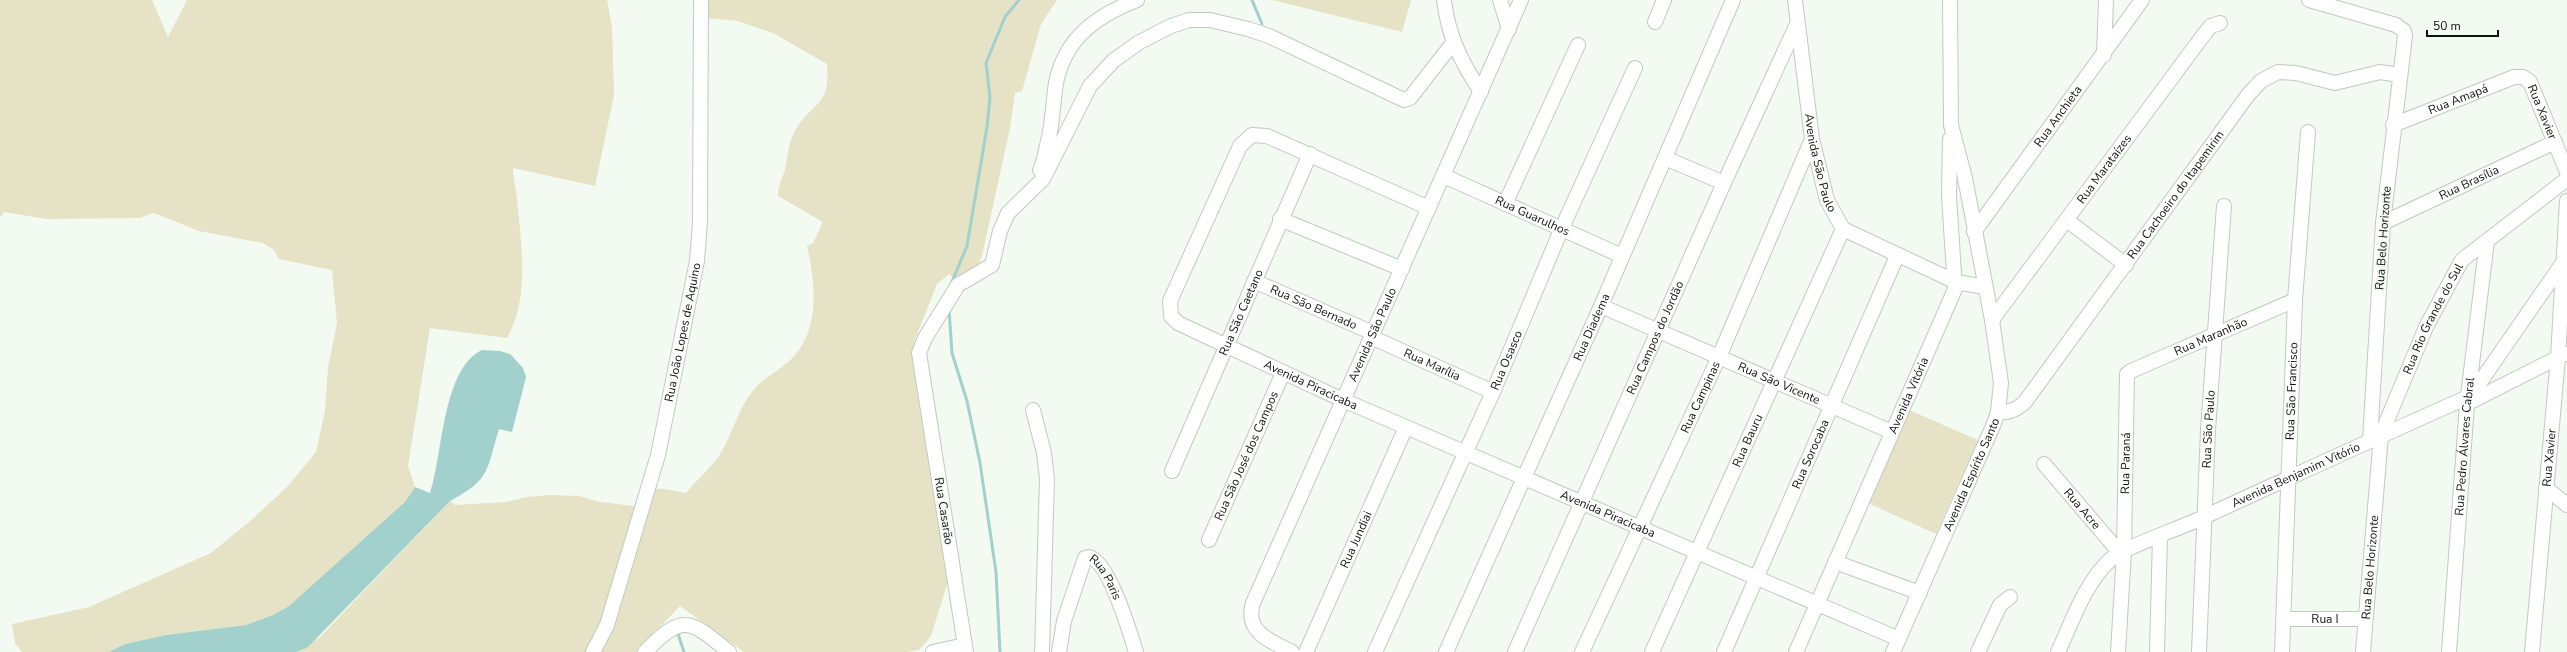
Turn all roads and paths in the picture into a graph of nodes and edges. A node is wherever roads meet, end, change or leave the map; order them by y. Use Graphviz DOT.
graph roads {
  1 [pos="701,0"];
  2 [pos="1137,0"];
  3 [pos="1444,0"];
  4 [pos="1500,0"];
  5 [pos="1522,0"];
  6 [pos="1664,0"];
  7 [pos="1733,0"];
  8 [pos="1795,0"];
  9 [pos="1950,0"];
  10 [pos="2106,0"];
  11 [pos="2142,0"];
  12 [pos="2309,0"];
  13 [pos="1655,22"];
  14 [pos="2220,23"];
  15 [pos="1797,24"];
  16 [pos="1509,29"];
  17 [pos="1453,43"];
  18 [pos="1578,45"];
  19 [pos="2104,55"];
  20 [pos="1635,68"];
  21 [pos="2400,75"];
  22 [pos="2523,77"];
  23 [pos="1481,92"];
  24 [pos="1951,125"];
  25 [pos="2393,125"];
  26 [pos="2308,132"];
  27 [pos="1812,139"];
  28 [pos="2555,142"];
  29 [pos="1310,154"];
  30 [pos="1665,158"];
  31 [pos="2567,172"];
  32 [pos="1444,176"];
  33 [pos="1965,178"];
  34 [pos="2567,179"];
  35 [pos="1949,182"];
  36 [pos="1724,183"];
  37 [pos="1032,188"];
  38 [pos="2567,201"];
  39 [pos="1505,204"];
  40 [pos="2224,206"];
  41 [pos="1429,208"];
  42 [pos="1280,219"];
  43 [pos="2068,221"];
  44 [pos="2383,222"];
  45 [pos="1842,229"];
  46 [pos="1561,230"];
  47 [pos="1974,232"];
  48 [pos="2487,241"];
  49 [pos="1622,256"];
  50 [pos="1897,256"];
  51 [pos="2562,264"];
  52 [pos="2126,265"];
  53 [pos="1402,269"];
  54 [pos="1254,281"];
  55 [pos="1956,282"];
  56 [pos="1985,287"];
  57 [pos="2295,300"];
  58 [pos="2535,301"];
  59 [pos="1601,306"];
  60 [pos="2560,309"];
  61 [pos="1992,320"];
  62 [pos="1660,331"];
  63 [pos="1372,335"];
  64 [pos="2214,335"];
  65 [pos="1226,346"];
  66 [pos="2563,355"];
  67 [pos="1719,357"];
  68 [pos="1283,373"];
  69 [pos="2127,374"];
  70 [pos="1774,381"];
  71 [pos="1493,392"];
  72 [pos="1343,400"];
  73 [pos="2467,401"];
  74 [pos="1833,406"];
  75 [pos="1033,410"];
  76 [pos="1998,412"];
  77 [pos="1406,427"];
  78 [pos="1892,432"];
  79 [pos="2376,438"];
  80 [pos="1464,452"];
  81 [pos="2044,464"];
  82 [pos="1172,471"];
  83 [pos="2290,476"];
  84 [pos="1524,477"];
  85 [pos="2546,488"];
  86 [pos="1583,502"];
  87 [pos="2567,505"];
  88 [pos="2206,516"];
  89 [pos="1638,527"];
  90 [pos="2160,536"];
  91 [pos="1209,540"];
  92 [pos="1697,552"];
  93 [pos="2122,552"];
  94 [pos="1835,562"];
  95 [pos="1757,578"];
  96 [pos="1920,593"];
  97 [pos="2010,597"];
  98 [pos="1816,603"];
  99 [pos="2285,619"];
  100 [pos="2364,619"];
  101 [pos="1896,646"];
  102 [pos="965,648"];
  103 [pos="593,652"];
  104 [pos="645,652"];
  105 [pos="729,652"];
  106 [pos="933,652"];
  107 [pos="1042,652"];
  108 [pos="1059,652"];
  109 [pos="1136,652"];
  110 [pos="1292,652"];
  111 [pos="1306,652"];
  112 [pos="1374,652"];
  113 [pos="1446,652"];
  114 [pos="1515,652"];
  115 [pos="1582,652"];
  116 [pos="1652,652"];
  117 [pos="1724,652"];
  118 [pos="1796,652"];
  119 [pos="1978,652"];
  120 [pos="2058,652"];
  121 [pos="2118,652"];
  122 [pos="2157,652"];
  123 [pos="2199,652"];
  124 [pos="2282,652"];
  125 [pos="2363,652"];
  126 [pos="2449,652"];
  127 [pos="2532,652"];
  1 -- 103 [label="street, Rua João Lopes de Aquino"];
  2 -- 37 [label="street"];
  3 -- 17 [label="street"];
  4 -- 16 [label="street"];
  5 -- 16 [label="street, Avenida São Paulo"];
  6 -- 13 [label="street"];
  7 -- 30 [label="street, Rua Diadema"];
  8 -- 15 [label="street, Avenida São Paulo"];
  9 -- 24 [label="street, Avenida Espírito Santo"];
  10 -- 19 [label="street"];
  11 -- 19 [label="street, Rua Anchieta"];
  12 -- 21 [label="street, Rua Belo Horizonte"];
  14 -- 43 [label="street, Rua Marataízes"];
  15 -- 27 [label="street, Avenida São Paulo"];
  15 -- 36 [label="street, Rua Campos do Jordão"];
  16 -- 23 [label="street, Avenida São Paulo"];
  17 -- 23 [label="street"];
  17 -- 37 [label="street, Rua Casarão"];
  18 -- 39 [label="street"];
  19 -- 47 [label="street, Rua Anchieta"];
  20 -- 46 [label="street, Rua Osasco"];
  21 -- 25 [label="street, Rua Belo Horizonte"];
  21 -- 52 [label="street, Rua Cachoeiro do Itapemirim"];
  22 -- 25 [label="street, Rua Amapá"];
  22 -- 28 [label="street, Rua Xavier"];
  23 -- 32 [label="street, Avenida São Paulo"];
  24 -- 33 [label="street, Avenida Espírito Santo"];
  24 -- 35 [label="street, Avenida Vitória"];
  25 -- 44 [label="street, Rua Belo Horizonte"];
  26 -- 57 [label="street, Rua São Francisco"];
  27 -- 45 [label="street, Avenida São Paulo"];
  27 -- 67 [label="street, Rua Campinas"];
  28 -- 31 [label="street, Rua Xavier"];
  28 -- 44 [label="street, Rua Brasília"];
  29 -- 41 [label="street, Avenida Piracicaba"];
  29 -- 42 [label="street, Rua São Caetano"];
  29 -- 65 [label="street, Avenida Piracicaba"];
  30 -- 36 [label="street"];
  30 -- 49 [label="street, Rua Diadema"];
  32 -- 39 [label="street, Rua Guarulhos"];
  32 -- 41 [label="street, Avenida São Paulo"];
  33 -- 35 [label="street"];
  33 -- 47 [label="street, Avenida Espírito Santo"];
  34 -- 48 [label="street, Rua Rio Grande do Sul"];
  35 -- 55 [label="street, Avenida Vitória"];
  36 -- 62 [label="street, Rua Campos do Jordão"];
  37 -- 102 [label="street, Rua Casarão"];
  38 -- 51 [label="street, Rua Xavier"];
  39 -- 46 [label="street, Rua Guarulhos"];
  40 -- 64 [label="street, Rua São Paulo"];
  41 -- 53 [label="street, Avenida São Paulo"];
  42 -- 53 [label="street"];
  42 -- 54 [label="street, Rua São Caetano"];
  43 -- 52 [label="street"];
  43 -- 61 [label="street, Rua Marataízes"];
  44 -- 79 [label="street, Rua Belo Horizonte"];
  45 -- 50 [label="street"];
  45 -- 70 [label="street, Rua Bauru"];
  46 -- 49 [label="street, Rua Guarulhos"];
  46 -- 71 [label="street, Rua Osasco"];
  47 -- 56 [label="street, Avenida Espírito Santo"];
  48 -- 73 [label="street, Rua Pedro Álvares Cabral"];
  48 -- 79 [label="street, Rua Rio Grande do Sul"];
  49 -- 59 [label="street, Rua Diadema"];
  50 -- 55 [label="street"];
  50 -- 74 [label="street, Rua Sorocaba"];
  51 -- 58 [label="street"];
  51 -- 60 [label="street, Rua Xavier"];
  52 -- 76 [label="street, Rua Cachoeiro do Itapemirim"];
  53 -- 63 [label="street, Avenida São Paulo"];
  54 -- 63 [label="street, Rua São Bernado"];
  54 -- 65 [label="street, Rua São Caetano"];
  55 -- 56 [label="street"];
  55 -- 78 [label="street, Avenida Vitória"];
  56 -- 61 [label="street, Avenida Espírito Santo"];
  57 -- 64 [label="street, Rua Maranhão"];
  57 -- 83 [label="street, Rua São Francisco"];
  58 -- 60 [label="street"];
  58 -- 73 [label="street"];
  59 -- 62 [label="street, Rua São Vicente"];
  59 -- 84 [label="street, Rua Diadema"];
  60 -- 66 [label="street, Rua Xavier"];
  61 -- 76 [label="street, Avenida Espírito Santo"];
  62 -- 67 [label="street, Rua São Vicente"];
  62 -- 86 [label="street, Rua Campos do Jordão"];
  63 -- 71 [label="street, Rua Marília"];
  63 -- 72 [label="street, Avenida São Paulo"];
  64 -- 69 [label="street, Rua Maranhão"];
  64 -- 88 [label="street, Rua São Paulo"];
  65 -- 68 [label="street, Avenida Piracicaba"];
  65 -- 82 [label="street, Rua São Caetano"];
  66 -- 73 [label="street, Avenida Benjamim Vitório"];
  66 -- 85 [label="street, Rua Xavier"];
  67 -- 70 [label="street, Rua São Vicente"];
  67 -- 89 [label="street, Rua Campinas"];
  68 -- 72 [label="street, Avenida Piracicaba"];
  68 -- 91 [label="street, Rua São José dos Campos"];
  69 -- 93 [label="street, Rua Paraná"];
  70 -- 74 [label="street, Rua São Vicente"];
  70 -- 92 [label="street, Rua Bauru"];
  71 -- 80 [label="street, Rua Osasco"];
  72 -- 77 [label="street, Avenida Piracicaba"];
  72 -- 110 [label="street, Avenida São Paulo"];
  73 -- 79 [label="street, Avenida Benjamim Vitório"];
  73 -- 126 [label="street, Rua Pedro Álvares Cabral"];
  74 -- 78 [label="street, Rua São Vicente"];
  74 -- 95 [label="street, Rua Sorocaba"];
  75 -- 107 [label="street"];
  76 -- 96 [label="street, Avenida Espírito Santo"];
  77 -- 80 [label="street, Avenida Piracicaba"];
  77 -- 111 [label="street, Rua Jundiai"];
  78 -- 94 [label="street, Avenida Vitória"];
  79 -- 83 [label="street, Avenida Benjamim Vitório"];
  79 -- 100 [label="street, Rua Belo Horizonte"];
  80 -- 84 [label="street, Avenida Piracicaba"];
  80 -- 112 [label="street, Rua Osasco"];
  81 -- 93 [label="street, Rua Acre"];
  83 -- 88 [label="street, Avenida Benjamim Vitório"];
  83 -- 99 [label="street, Rua São Francisco"];
  84 -- 86 [label="street, Avenida Piracicaba"];
  84 -- 113 [label="street, Rua Diadema"];
  85 -- 87 [label="street"];
  85 -- 127 [label="street, Rua Xavier"];
  86 -- 89 [label="street, Avenida Piracicaba"];
  86 -- 114 [label="street, Rua Campos do Jordão"];
  88 -- 90 [label="street, Avenida Benjamim Vitório"];
  88 -- 123 [label="street, Rua São Paulo"];
  89 -- 92 [label="street, Avenida Piracicaba"];
  89 -- 115 [label="street, Rua Campinas"];
  90 -- 93 [label="street, Avenida Benjamim Vitório"];
  90 -- 122 [label="street"];
  92 -- 95 [label="street, Avenida Piracicaba"];
  92 -- 116 [label="street, Rua Bauru"];
  93 -- 120 [label="street, Avenida Benjamim Vitório"];
  93 -- 121 [label="street, Rua Paraná"];
  94 -- 96 [label="street"];
  94 -- 98 [label="street, Avenida Vitória"];
  95 -- 98 [label="street, Avenida Piracicaba"];
  95 -- 117 [label="street, Rua Sorocaba"];
  96 -- 101 [label="street, Avenida Espírito Santo"];
  97 -- 119 [label="street"];
  98 -- 101 [label="street, Avenida Piracicaba"];
  98 -- 118 [label="street, Avenida Vitória"];
  99 -- 100 [label="street, Rua I"];
  99 -- 124 [label="street, Rua São Francisco"];
  100 -- 125 [label="street, Rua Belo Horizonte"];
  102 -- 106 [label="street"];
  104 -- 105 [label="street"];
  108 -- 109 [label="street, Rua Paris"];
}
